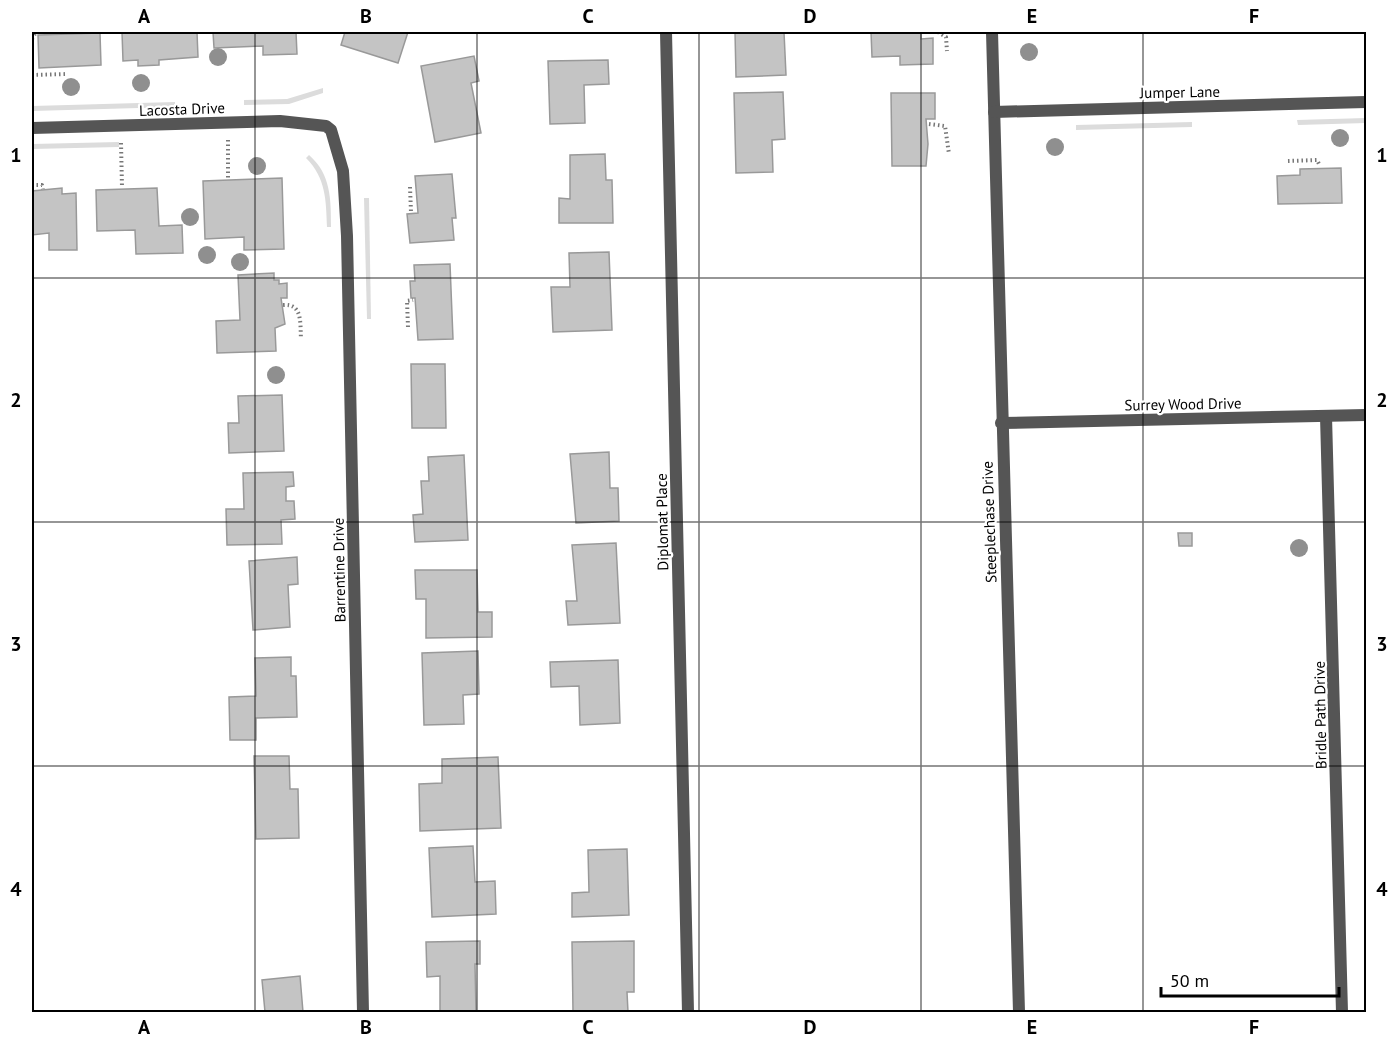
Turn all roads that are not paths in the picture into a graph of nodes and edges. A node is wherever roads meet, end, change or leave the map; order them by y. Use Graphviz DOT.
graph roads {
  1 [pos="666,32"];
  2 [pos="992,32"];
  3 [pos="1366,102"];
  4 [pos="994,112"];
  5 [pos="32,128"];
  6 [pos="331,130"];
  7 [pos="1366,415"];
  8 [pos="1326,416"];
  9 [pos="1001,423"];
  10 [pos="363,1012"];
  11 [pos="688,1012"];
  12 [pos="1019,1012"];
  13 [pos="1342,1012"];
  1 -- 11 [label="street, Diplomat Place"];
  2 -- 4 [label="street, Steeplechase Drive"];
  3 -- 4 [label="street, Jumper Lane"];
  4 -- 9 [label="street, Steeplechase Drive"];
  5 -- 6 [label="street, Lacosta Drive"];
  6 -- 10 [label="street, Barrentine Drive"];
  7 -- 8 [label="street, Surrey Wood Drive"];
  8 -- 9 [label="street, Surrey Wood Drive"];
  8 -- 13 [label="street, Bridle Path Drive"];
  9 -- 12 [label="street, Steeplechase Drive"];
}
